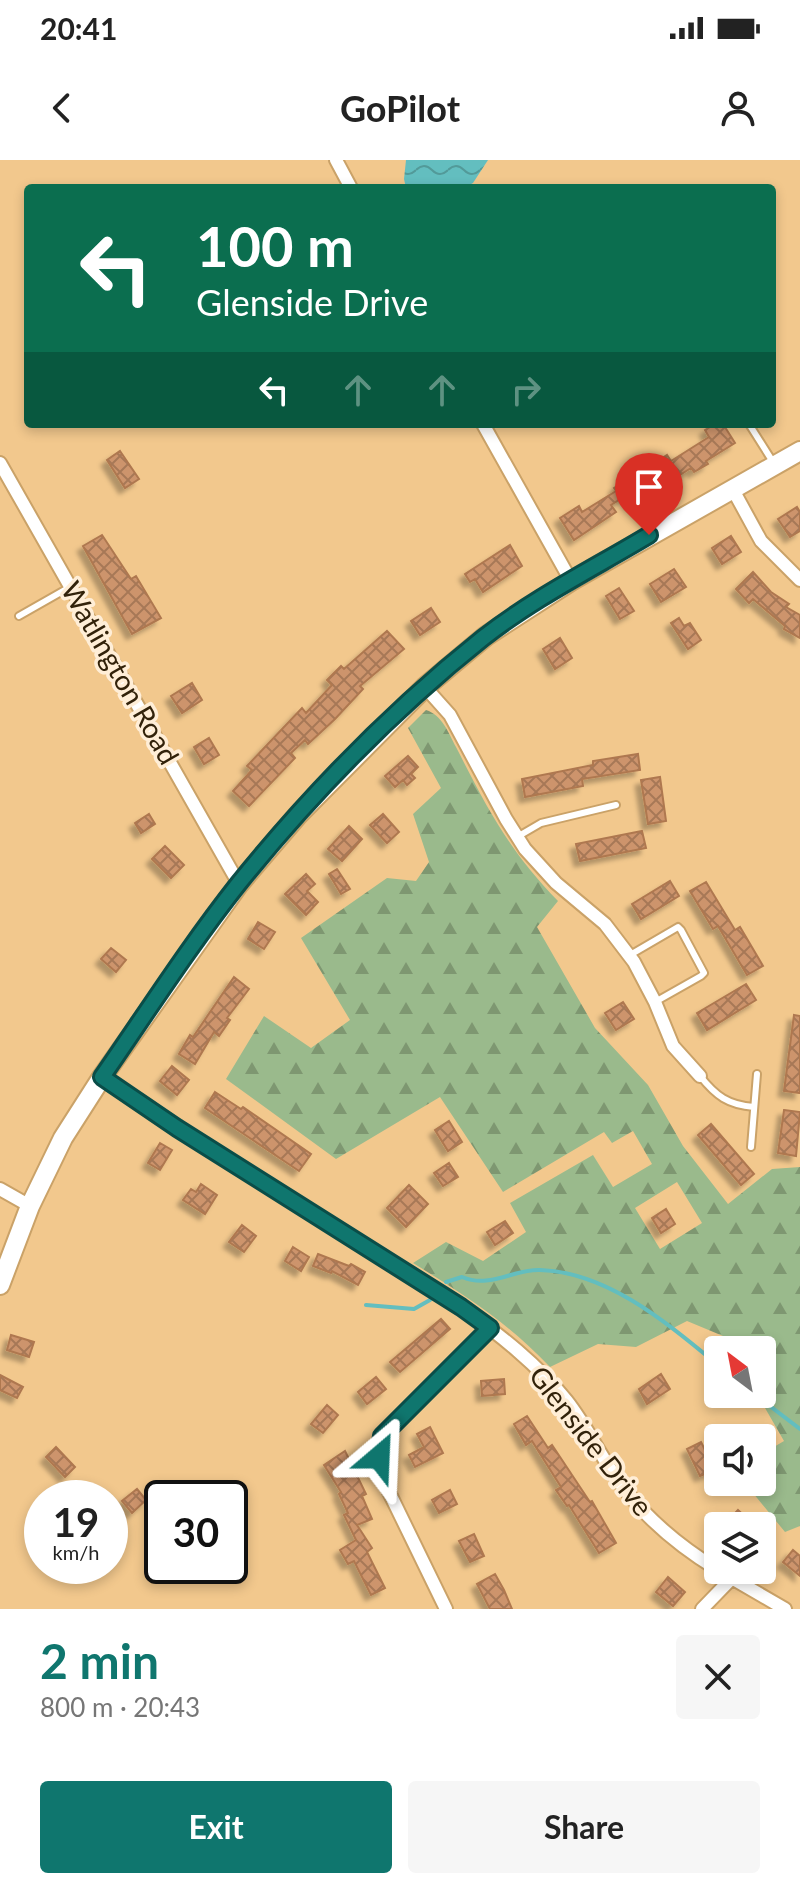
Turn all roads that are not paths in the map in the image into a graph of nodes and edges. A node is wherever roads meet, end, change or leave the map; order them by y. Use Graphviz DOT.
graph roads {
  1 [pos="336,160"];
  2 [pos="349,184"];
  3 [pos="485,428"];
  4 [pos="751,428"];
  5 [pos="800,451"];
  6 [pos="0,463"];
  7 [pos="774,465"];
  8 [pos="732,488"];
  9 [pos="800,580"];
  10 [pos="571,581"];
  11 [pos="70,587"];
  12 [pos="19,616"];
  13 [pos="425,687"];
  14 [pos="616,805"];
  15 [pos="517,837"];
  16 [pos="239,884"];
  17 [pos="629,955"];
  18 [pos="655,1002"];
  19 [pos="757,1074"];
  20 [pos="700,1076"];
  21 [pos="102,1077"];
  22 [pos="754,1107"];
  23 [pos="751,1147"];
  24 [pos="0,1189"];
  25 [pos="30,1206"];
  26 [pos="0,1285"];
  27 [pos="490,1328"];
  28 [pos="704,1561"];
  29 [pos="726,1584"];
  30 [pos="742,1584"];
  31 [pos="446,1609"];
  32 [pos="702,1609"];
  33 [pos="785,1609"];
  1 -- 2 [label="street"];
  3 -- 10 [label="street"];
  4 -- 7 [label="lane"];
  5 -- 7 [label="main road"];
  6 -- 11 [label="street, Watlington Road"];
  7 -- 8 [label="main road"];
  8 -- 9 [label="street"];
  8 -- 10 [label="main road"];
  10 -- 13 [label="main road"];
  11 -- 12 [label="lane"];
  11 -- 16 [label="street, Watlington Road"];
  13 -- 15 [label="street"];
  13 -- 16 [label="main road"];
  14 -- 15 [label="lane"];
  15 -- 17 [label="street"];
  16 -- 21 [label="main road"];
  17 -- 18 [label="street"];
  17 -- 18 [label="lane"];
  18 -- 20 [label="street"];
  19 -- 22 [label="lane"];
  20 -- 22 [label="lane"];
  21 -- 25 [label="main road"];
  21 -- 27 [label="street, Glenside Drive"];
  22 -- 23 [label="lane"];
  24 -- 25 [label="street"];
  25 -- 26 [label="main road"];
  27 -- 28 [label="street, Glenside Drive"];
  27 -- 31 [label="street"];
  29 -- 32 [label="street"];
  30 -- 33 [label="street, Glenside Drive"];
}
